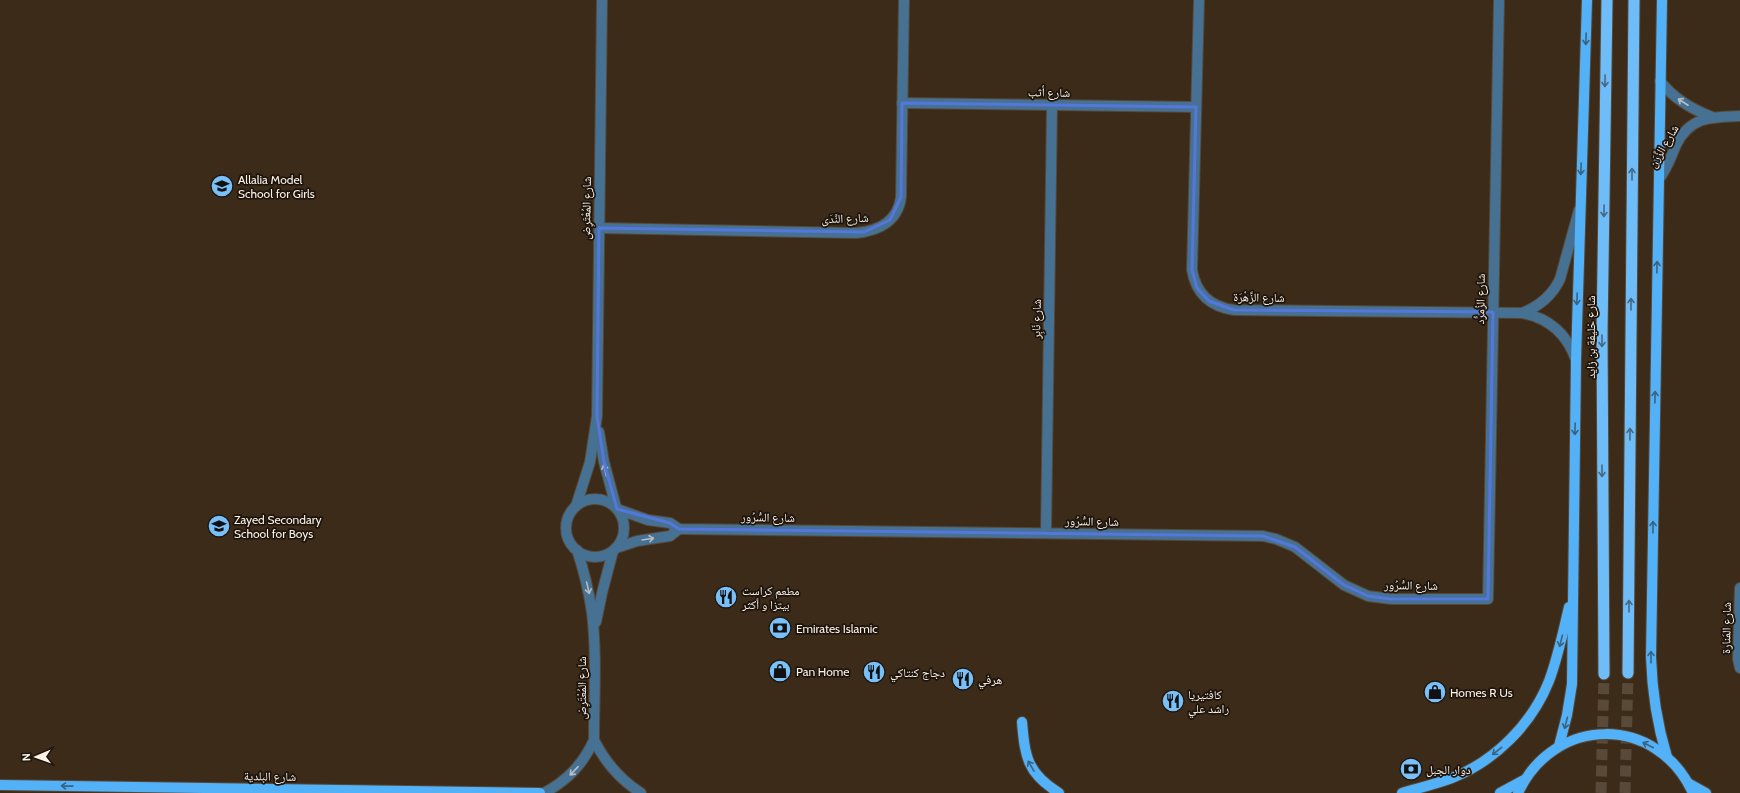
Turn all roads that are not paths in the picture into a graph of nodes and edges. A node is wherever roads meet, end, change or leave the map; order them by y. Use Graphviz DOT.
graph roads {
  1 [pos="602,0"];
  2 [pos="904,0"];
  3 [pos="1199,0"];
  4 [pos="1499,0"];
  5 [pos="1587,0"];
  6 [pos="1607,0"];
  7 [pos="1634,0"];
  8 [pos="1662,0"];
  9 [pos="1660,81"];
  10 [pos="902,103"];
  11 [pos="1052,105"];
  12 [pos="1196,107"];
  13 [pos="1740,116"];
  14 [pos="1712,117"];
  15 [pos="1658,179"];
  16 [pos="1580,204"];
  17 [pos="599,228"];
  18 [pos="1493,312"];
  19 [pos="1522,313"];
  20 [pos="1576,360"];
  21 [pos="597,416"];
  22 [pos="576,506"];
  23 [pos="616,508"];
  24 [pos="679,530"];
  25 [pos="1046,533"];
  26 [pos="614,549"];
  27 [pos="577,550"];
  28 [pos="1740,588"];
  29 [pos="1573,590"];
  30 [pos="1488,599"];
  31 [pos="594,636"];
  32 [pos="1740,668"];
  33 [pos="1604,674"];
  34 [pos="1628,674"];
  35 [pos="1022,722"];
  36 [pos="594,740"];
  37 [pos="1559,746"];
  38 [pos="1667,757"];
  39 [pos="1524,780"];
  40 [pos="1688,783"];
  41 [pos="0,785"];
  42 [pos="540,793"];
  43 [pos="544,793"];
  44 [pos="641,793"];
  45 [pos="1059,793"];
  46 [pos="1402,793"];
  47 [pos="1500,793"];
  48 [pos="1518,793"];
  49 [pos="1693,793"];
  50 [pos="1706,793"];
  1 -- 17 [label="street, شارع المُعْتَرِض"];
  2 -- 10 [label="street, شارع النَّدَى"];
  3 -- 12 [label="street, شارع الزَّهْرَة"];
  4 -- 18 [label="street, شارع الزُمرُّد"];
  5 -- 16 [label="main road, one-way"];
  6 -- 33 [label="highway, شارع خليفة بن زايد, one-way"];
  34 -- 7 [label="highway, one-way"];
  8 -- 9 [label="main road"];
  14 -- 9 [label="street, شارع الزِّرَن, one-way"];
  9 -- 15 [label="main road"];
  10 -- 11 [label="street, شارع أثب"];
  10 -- 17 [label="street, شارع النَّدَى"];
  11 -- 12 [label="street, شارع أثب"];
  11 -- 25 [label="street, شارع نَابِر"];
  12 -- 18 [label="street, شارع الزَّهْرَة"];
  13 -- 14 [label="street, شارع الزِّرَن"];
  14 -- 15 [label="street, شارع الزِّرَن"];
  38 -- 15 [label="main road, one-way"];
  16 -- 19 [label="street, شارع الزَّهْرَة"];
  16 -- 20 [label="main road, one-way"];
  17 -- 21 [label="street, شارع المُعْتَرِض"];
  18 -- 19 [label="street, شارع الزَّهْرَة"];
  18 -- 30 [label="street, شارع الزُمرُّد"];
  19 -- 20 [label="street, شارع الزَّهْرَة"];
  20 -- 29 [label="main road, one-way"];
  21 -- 22 [label="street, شارع المُعْتَرِض"];
  23 -- 21 [label="street, شارع المُعْتَرِض, one-way"];
  22 -- 23 [label="street"];
  22 -- 27 [label="street"];
  23 -- 24 [label="street, شارع السُّرُور"];
  23 -- 26 [label="street"];
  24 -- 25 [label="street, شارع السُّرُور"];
  26 -- 24 [label="street, شارع السُّرُور, one-way"];
  25 -- 30 [label="street, شارع السُّرُور"];
  26 -- 27 [label="street"];
  26 -- 31 [label="street, شارع المُعْتَرِض"];
  27 -- 31 [label="street, شارع المُعْتَرِض, one-way"];
  28 -- 32 [label="street, شارع المَنارة"];
  29 -- 37 [label="main road, one-way"];
  29 -- 46 [label="main road, one-way"];
  31 -- 36 [label="street, شارع المُعْتَرِض"];
  45 -- 35 [label="main road, one-way"];
  36 -- 43 [label="street, شارع المُعْتَرِض, one-way"];
  36 -- 44 [label="street, شارع المُعْتَرِض"];
  38 -- 37 [label="main road, one-way"];
  37 -- 39 [label="main road"];
  38 -- 40 [label="main road"];
  39 -- 47 [label="main road"];
  39 -- 48 [label="main road"];
  40 -- 49 [label="main road"];
  40 -- 50 [label="main road"];
  42 -- 41 [label="main road, شارع البلدية, one-way"];
}
